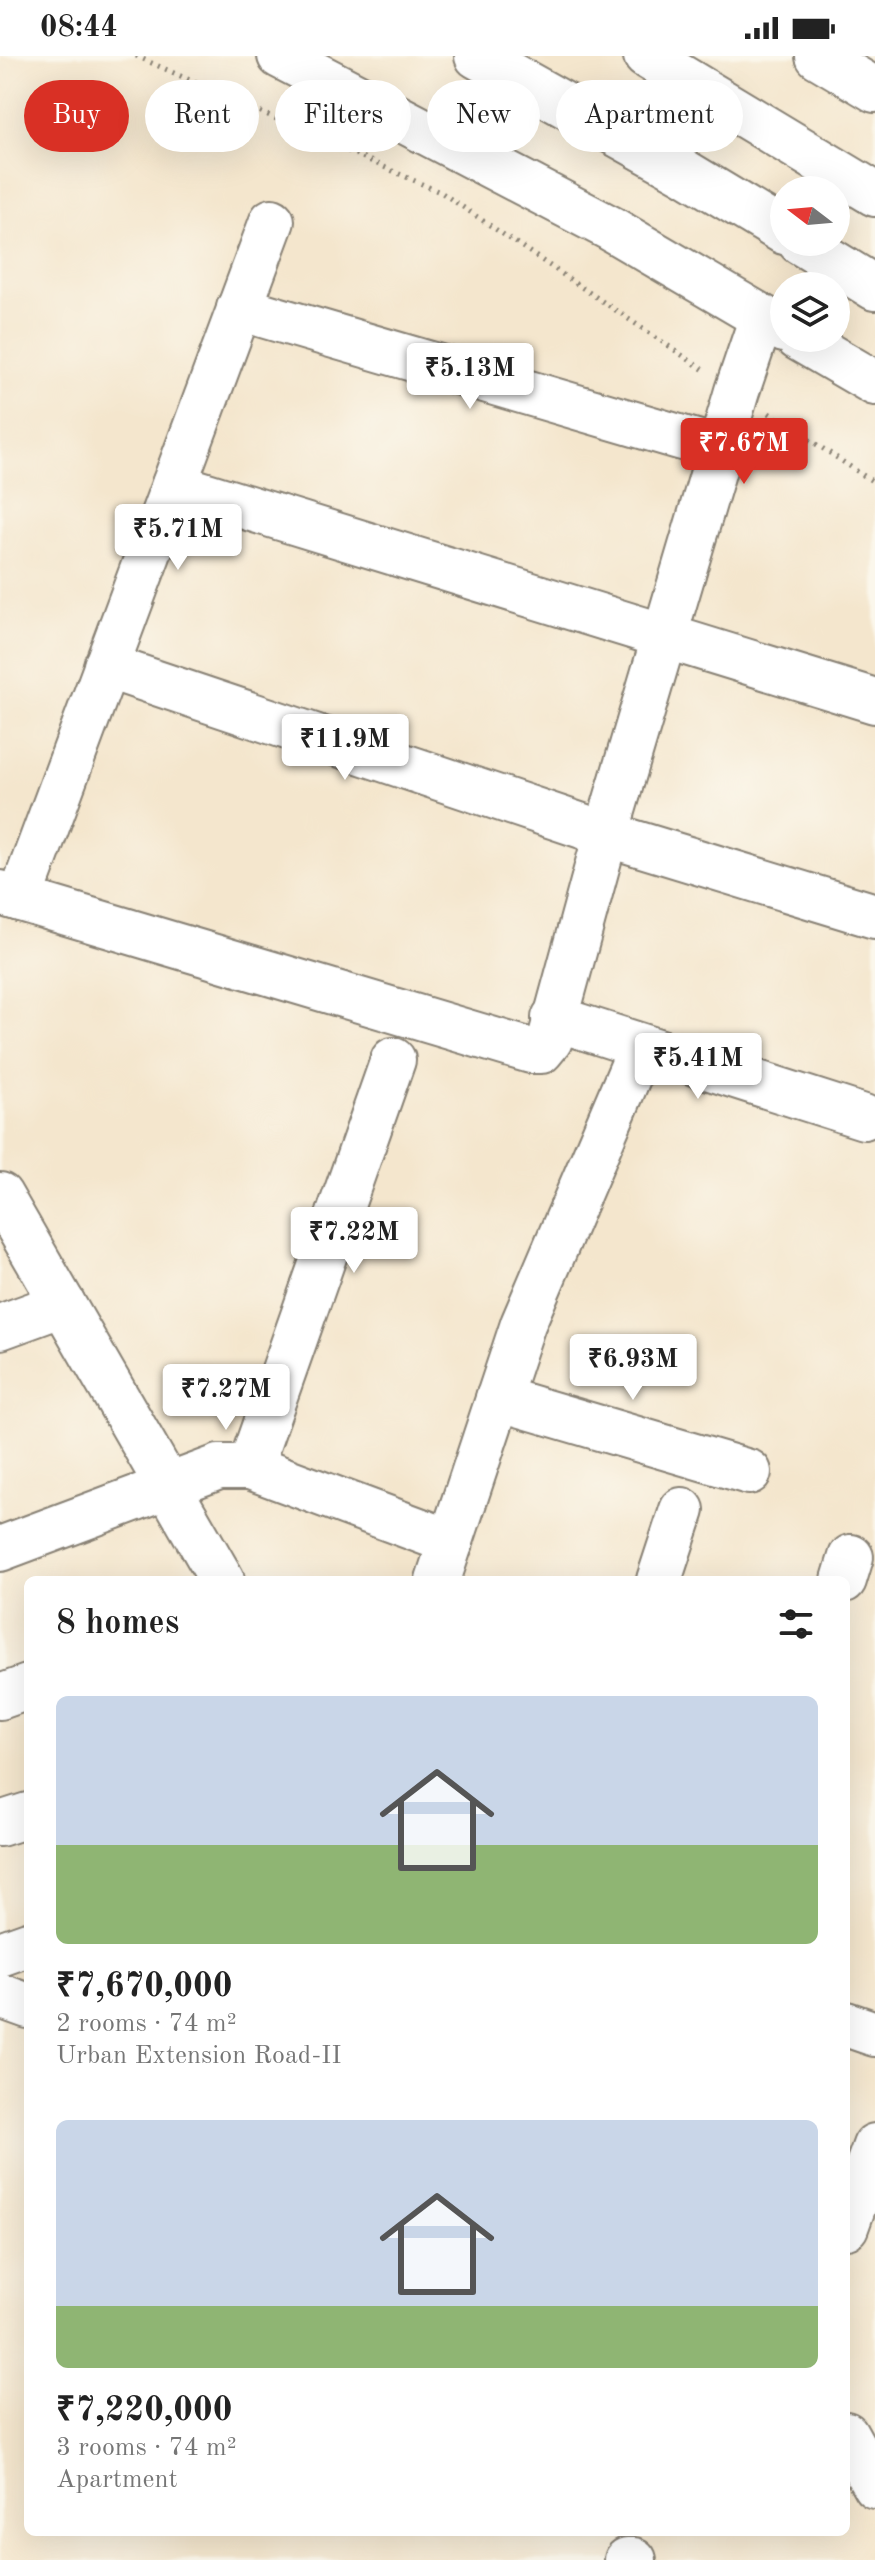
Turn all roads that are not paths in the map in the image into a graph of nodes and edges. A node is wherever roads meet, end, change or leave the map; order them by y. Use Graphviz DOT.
graph roads {
  1 [pos="280,56"];
  2 [pos="477,56"];
  3 [pos="646,56"];
  4 [pos="818,56"];
  5 [pos="875,90"];
  6 [pos="875,194"];
  7 [pos="272,221"];
  8 [pos="770,224"];
  9 [pos="823,256"];
  10 [pos="875,288"];
  11 [pos="239,308"];
  12 [pos="770,321"];
  13 [pos="770,345"];
  14 [pos="823,352"];
  15 [pos="875,383"];
  16 [pos="720,449"];
  17 [pos="174,485"];
  18 [pos="665,635"];
  19 [pos="106,666"];
  20 [pos="875,701"];
  21 [pos="606,834"];
  22 [pos="10,896"];
  23 [pos="875,916"];
  24 [pos="554,1018"];
  25 [pos="641,1047"];
  26 [pos="393,1060"];
  27 [pos="864,1117"];
  28 [pos="1,1200"];
  29 [pos="63,1304"];
  30 [pos="0,1327"];
  31 [pos="498,1398"];
  32 [pos="250,1467"];
  33 [pos="749,1472"];
  34 [pos="167,1487"];
  35 [pos="682,1510"];
  36 [pos="0,1549"];
  37 [pos="444,1561"];
  38 [pos="220,1576"];
  39 [pos="660,1576"];
  40 [pos="24,1688"];
  41 [pos="0,1697"];
  42 [pos="24,1816"];
  43 [pos="0,1824"];
  44 [pos="24,1945"];
  45 [pos="0,1954"];
  46 [pos="0,1996"];
  47 [pos="24,2005"];
  48 [pos="850,2025"];
  49 [pos="875,2034"];
  50 [pos="875,2146"];
  51 [pos="850,2216"];
  52 [pos="850,2441"];
  53 [pos="875,2486"];
  54 [pos="627,2560"];
  55 [pos="634,2560"];
  1 -- 12 [label="main road"];
  2 -- 8 [label="main road"];
  3 -- 6 [label="main road"];
  4 -- 5 [label="main road"];
  7 -- 11 [label="main road"];
  9 -- 10 [label="main road"];
  11 -- 16 [label="main road"];
  11 -- 17 [label="main road"];
  13 -- 16 [label="main road"];
  14 -- 15 [label="main road"];
  16 -- 18 [label="main road"];
  17 -- 18 [label="main road"];
  17 -- 19 [label="main road"];
  18 -- 20 [label="main road"];
  18 -- 21 [label="main road"];
  19 -- 21 [label="main road"];
  19 -- 22 [label="main road"];
  21 -- 23 [label="main road"];
  21 -- 24 [label="main road"];
  22 -- 24 [label="main road"];
  24 -- 25 [label="main road"];
  25 -- 27 [label="main road"];
  25 -- 31 [label="main road"];
  26 -- 32 [label="main road"];
  28 -- 29 [label="main road"];
  29 -- 30 [label="main road"];
  29 -- 34 [label="main road"];
  31 -- 33 [label="main road"];
  31 -- 37 [label="main road"];
  32 -- 34 [label="main road"];
  32 -- 37 [label="main road"];
  34 -- 36 [label="main road"];
  34 -- 38 [label="main road"];
  35 -- 39 [label="main road"];
  40 -- 41 [label="main road"];
  42 -- 43 [label="main road"];
  44 -- 45 [label="main road"];
  46 -- 47 [label="main road"];
  48 -- 49 [label="main road"];
  50 -- 51 [label="main road"];
  52 -- 53 [label="main road"];
  54 -- 55 [label="main road"];
}
